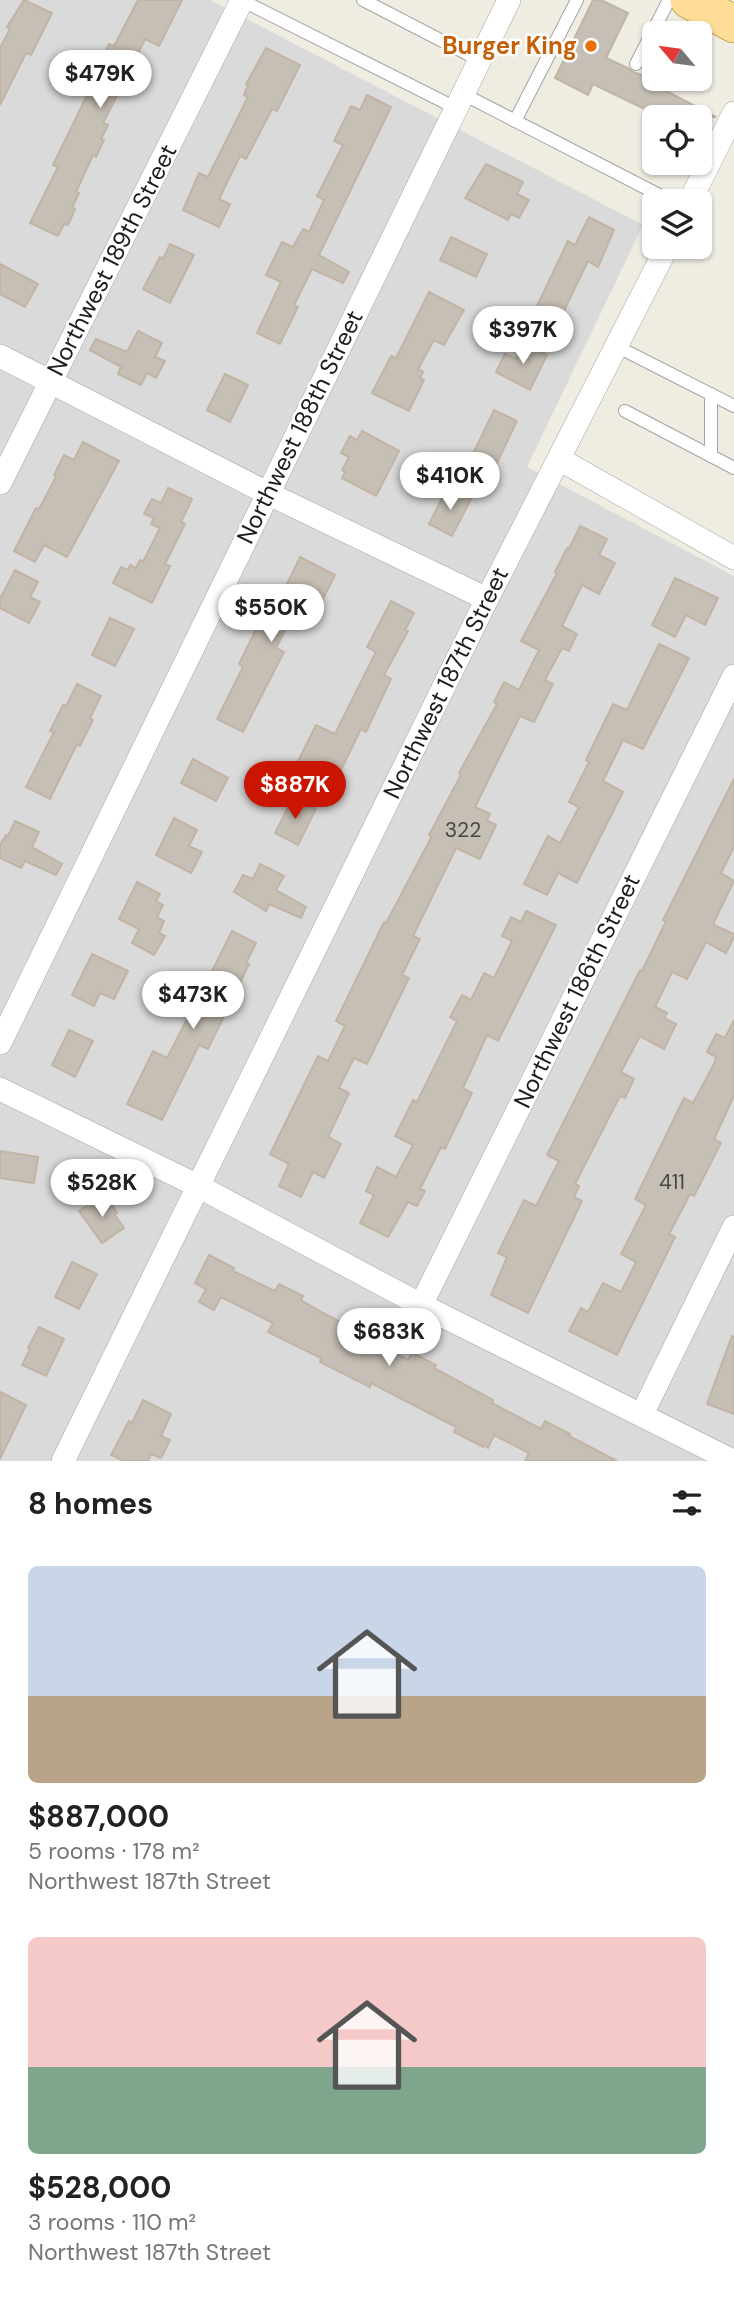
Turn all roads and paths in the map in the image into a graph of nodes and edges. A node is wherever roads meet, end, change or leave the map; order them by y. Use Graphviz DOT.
graph roads {
  1 [pos="242,0"];
  2 [pos="363,0"];
  3 [pos="509,0"];
  4 [pos="577,0"];
  5 [pos="669,0"];
  6 [pos="689,0"];
  7 [pos="734,24"];
  8 [pos="479,60"];
  9 [pos="636,64"];
  10 [pos="459,101"];
  11 [pos="734,113"];
  12 [pos="515,121"];
  13 [pos="648,189"];
  14 [pos="696,189"];
  15 [pos="661,259"];
  16 [pos="617,346"];
  17 [pos="0,356"];
  18 [pos="50,383"];
  19 [pos="711,394"];
  20 [pos="734,406"];
  21 [pos="625,411"];
  22 [pos="711,456"];
  23 [pos="559,459"];
  24 [pos="734,468"];
  25 [pos="0,483"];
  26 [pos="267,493"];
  27 [pos="734,558"];
  28 [pos="487,599"];
  29 [pos="734,676"];
  30 [pos="0,1043"];
  31 [pos="0,1090"];
  32 [pos="198,1186"];
  33 [pos="734,1227"];
  34 [pos="421,1306"];
  35 [pos="642,1414"];
  36 [pos="63,1461"];
  37 [pos="733,1461"];
  1 -- 10 [label="lane"];
  1 -- 18 [label="street, Northwest 189th Street"];
  2 -- 8 [label="lane"];
  3 -- 8 [label="street, Northwest 188th Street"];
  4 -- 12 [label="lane"];
  5 -- 9 [label="lane"];
  6 -- 7 [label="main road"];
  8 -- 10 [label="street, Northwest 188th Street"];
  10 -- 12 [label="lane"];
  10 -- 26 [label="street, Northwest 188th Street"];
  11 -- 14 [label="street"];
  12 -- 13 [label="lane"];
  15 -- 16 [label="street, Northwest 187th Street"];
  16 -- 19 [label="lane"];
  16 -- 23 [label="street, Northwest 187th Street"];
  17 -- 18 [label="street"];
  18 -- 25 [label="street, Northwest 189th Street"];
  18 -- 26 [label="street"];
  19 -- 20 [label="lane"];
  19 -- 22 [label="lane"];
  21 -- 22 [label="lane"];
  22 -- 24 [label="lane"];
  23 -- 27 [label="street"];
  23 -- 28 [label="street, Northwest 187th Street"];
  26 -- 28 [label="street"];
  26 -- 30 [label="street, Northwest 188th Street"];
  28 -- 32 [label="street, Northwest 187th Street"];
  29 -- 34 [label="street, Northwest 186th Street"];
  31 -- 32 [label="street"];
  32 -- 34 [label="street"];
  32 -- 36 [label="street, Northwest 187th Street"];
  33 -- 35 [label="street"];
  34 -- 35 [label="street"];
  35 -- 37 [label="street"];
}
